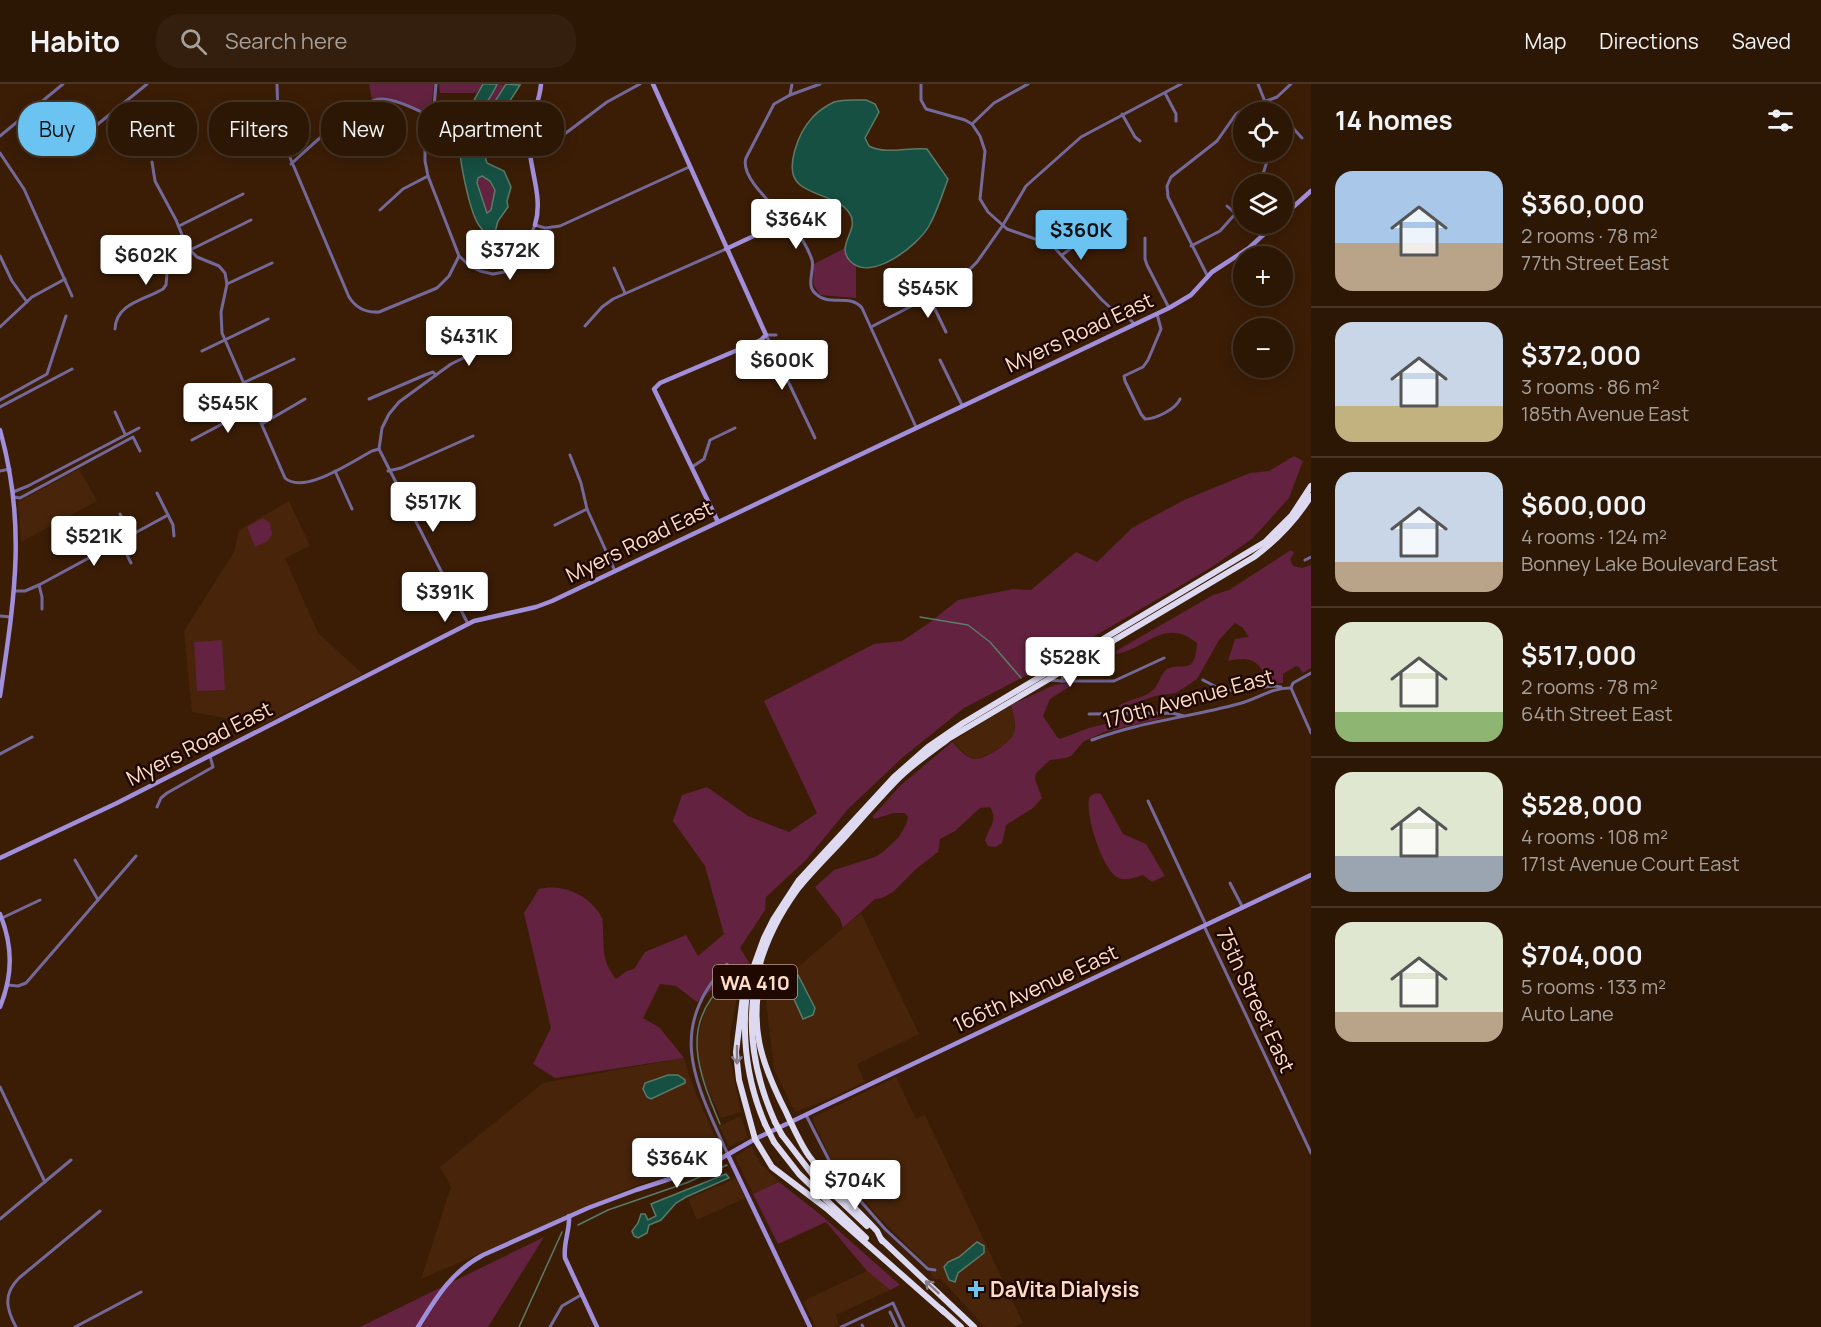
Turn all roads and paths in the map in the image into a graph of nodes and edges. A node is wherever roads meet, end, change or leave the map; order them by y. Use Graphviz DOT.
graph roads {
  1 [pos="63,84"];
  2 [pos="147,84"];
  3 [pos="277,84"];
  4 [pos="436,84"];
  5 [pos="541,84"];
  6 [pos="640,84"];
  7 [pos="653,84"];
  8 [pos="792,84"];
  9 [pos="820,84"];
  10 [pos="921,84"];
  11 [pos="1028,84"];
  12 [pos="1181,84"];
  13 [pos="1258,84"];
  14 [pos="1291,84"];
  15 [pos="1165,93"];
  16 [pos="790,95"];
  17 [pos="1266,101"];
  18 [pos="42,102"];
  19 [pos="434,102"];
  20 [pos="536,102"];
  21 [pos="418,111"];
  22 [pos="1122,114"];
  23 [pos="18,121"];
  24 [pos="1176,121"];
  25 [pos="972,124"];
  26 [pos="96,126"];
  27 [pos="1293,128"];
  28 [pos="564,134"];
  29 [pos="0,136"];
  30 [pos="1302,138"];
  31 [pos="1140,141"];
  32 [pos="0,153"];
  33 [pos="426,156"];
  34 [pos="531,156"];
  35 [pos="152,162"];
  36 [pos="291,164"];
  37 [pos="690,167"];
  38 [pos="428,176"];
  39 [pos="1311,191"];
  40 [pos="243,194"];
  41 [pos="1227,206"];
  42 [pos="1293,207"];
  43 [pos="380,210"];
  44 [pos="1233,211"];
  45 [pos="1233,217"];
  46 [pos="786,219"];
  47 [pos="1127,219"];
  48 [pos="251,220"];
  49 [pos="535,225"];
  50 [pos="1003,225"];
  51 [pos="179,226"];
  52 [pos="1264,234"];
  53 [pos="1145,238"];
  54 [pos="1191,246"];
  55 [pos="188,248"];
  56 [pos="726,249"];
  57 [pos="1062,255"];
  58 [pos="0,256"];
  59 [pos="459,256"];
  60 [pos="272,263"];
  61 [pos="614,268"];
  62 [pos="6,270"];
  63 [pos="0,274"];
  64 [pos="1208,277"];
  65 [pos="65,279"];
  66 [pos="227,284"];
  67 [pos="625,293"];
  68 [pos="72,297"];
  69 [pos="929,297"];
  70 [pos="27,302"];
  71 [pos="1169,308"];
  72 [pos="1157,314"];
  73 [pos="66,316"];
  74 [pos="268,319"];
  75 [pos="1134,324"];
  76 [pos="585,326"];
  77 [pos="0,327"];
  78 [pos="871,327"];
  79 [pos="115,329"];
  80 [pos="485,331"];
  81 [pos="946,332"];
  82 [pos="766,335"];
  83 [pos="776,335"];
  84 [pos="225,340"];
  85 [pos="202,351"];
  86 [pos="294,359"];
  87 [pos="940,360"];
  88 [pos="72,369"];
  89 [pos="436,375"];
  90 [pos="243,383"];
  91 [pos="305,399"];
  92 [pos="369,399"];
  93 [pos="1180,399"];
  94 [pos="0,400"];
  95 [pos="962,405"];
  96 [pos="0,406"];
  97 [pos="254,408"];
  98 [pos="115,412"];
  99 [pos="262,424"];
  100 [pos="916,427"];
  101 [pos="139,428"];
  102 [pos="735,428"];
  103 [pos="0,430"];
  104 [pos="125,435"];
  105 [pos="473,436"];
  106 [pos="815,438"];
  107 [pos="378,449"];
  108 [pos="140,451"];
  109 [pos="570,455"];
  110 [pos="692,467"];
  111 [pos="10,469"];
  112 [pos="0,471"];
  113 [pos="335,471"];
  114 [pos="388,471"];
  115 [pos="1311,486"];
  116 [pos="157,493"];
  117 [pos="14,494"];
  118 [pos="1311,496"];
  119 [pos="352,509"];
  120 [pos="587,509"];
  121 [pos="120,514"];
  122 [pos="168,515"];
  123 [pos="718,522"];
  124 [pos="555,525"];
  125 [pos="131,535"];
  126 [pos="174,536"];
  127 [pos="120,541"];
  128 [pos="1311,557"];
  129 [pos="1305,560"];
  130 [pos="131,563"];
  131 [pos="615,571"];
  132 [pos="464,574"];
  133 [pos="446,582"];
  134 [pos="39,585"];
  135 [pos="15,591"];
  136 [pos="42,609"];
  137 [pos="0,616"];
  138 [pos="11,617"];
  139 [pos="468,624"];
  140 [pos="1164,658"];
  141 [pos="1076,662"];
  142 [pos="1311,673"];
  143 [pos="1046,680"];
  144 [pos="1203,680"];
  145 [pos="1062,681"];
  146 [pos="1282,688"];
  147 [pos="1291,688"];
  148 [pos="0,696"];
  149 [pos="1089,714"];
  150 [pos="1185,717"];
  151 [pos="1311,733"];
  152 [pos="32,737"];
  153 [pos="1092,740"];
  154 [pos="0,754"];
  155 [pos="210,756"];
  156 [pos="1148,801"];
  157 [pos="157,807"];
  158 [pos="842,837"];
  159 [pos="0,856"];
  160 [pos="136,856"];
  161 [pos="826,858"];
  162 [pos="75,860"];
  163 [pos="1311,875"];
  164 [pos="1230,883"];
  165 [pos="40,900"];
  166 [pos="98,900"];
  167 [pos="1243,908"];
  168 [pos="1,916"];
  169 [pos="1205,926"];
  170 [pos="727,964"];
  171 [pos="750,977"];
  172 [pos="7,985"];
  173 [pos="0,1007"];
  174 [pos="0,1087"];
  175 [pos="806,1115"];
  176 [pos="791,1122"];
  177 [pos="755,1139"];
  178 [pos="1311,1153"];
  179 [pos="728,1155"];
  180 [pos="71,1160"];
  181 [pos="45,1182"];
  182 [pos="100,1211"];
  183 [pos="569,1216"];
  184 [pos="0,1219"];
  185 [pos="882,1241"];
  186 [pos="935,1270"];
  187 [pos="141,1292"];
  188 [pos="581,1295"];
  189 [pos="890,1312"];
  190 [pos="944,1312"];
  191 [pos="16,1327"];
  192 [pos="75,1327"];
  193 [pos="418,1327"];
  194 [pos="550,1327"];
  195 [pos="597,1327"];
  196 [pos="810,1327"];
  197 [pos="841,1327"];
  198 [pos="897,1327"];
  199 [pos="904,1327"];
  200 [pos="961,1327"];
  201 [pos="974,1327"];
  1 -- 18 [label="street"];
  2 -- 26 [label="street"];
  3 -- 36 [label="street"];
  4 -- 19 [label="street"];
  5 -- 20 [label="street"];
  6 -- 28 [label="street"];
  7 -- 37 [label="street"];
  8 -- 16 [label="street"];
  9 -- 16 [label="street"];
  10 -- 25 [label="street"];
  11 -- 25 [label="street"];
  12 -- 15 [label="street"];
  13 -- 17 [label="street"];
  14 -- 17 [label="street"];
  15 -- 22 [label="street"];
  15 -- 24 [label="street"];
  16 -- 46 [label="street"];
  17 -- 54 [label="street"];
  21 -- 36 [label="street"];
  22 -- 31 [label="street"];
  22 -- 50 [label="street"];
  23 -- 29 [label="street"];
  25 -- 50 [label="street"];
  27 -- 30 [label="street"];
  32 -- 65 [label="street"];
  33 -- 38 [label="street"];
  34 -- 49 [label="street"];
  35 -- 51 [label="street"];
  36 -- 59 [label="street"];
  37 -- 49 [label="street"];
  37 -- 56 [label="street"];
  38 -- 43 [label="street"];
  38 -- 59 [label="street"];
  39 -- 42 [label="street"];
  40 -- 51 [label="street"];
  41 -- 44 [label="street"];
  45 -- 54 [label="street"];
  46 -- 56 [label="street"];
  46 -- 78 [label="street"];
  47 -- 57 [label="street"];
  48 -- 55 [label="street"];
  49 -- 59 [label="street"];
  50 -- 57 [label="street"];
  50 -- 69 [label="street"];
  51 -- 55 [label="street"];
  52 -- 64 [label="street, Myers Road East"];
  53 -- 71 [label="street"];
  54 -- 64 [label="street"];
  55 -- 66 [label="street"];
  55 -- 79 [label="street"];
  56 -- 67 [label="street"];
  56 -- 82 [label="street"];
  57 -- 75 [label="street"];
  58 -- 62 [label="street"];
  60 -- 66 [label="street"];
  61 -- 67 [label="street"];
  62 -- 63 [label="street"];
  62 -- 70 [label="street"];
  64 -- 71 [label="street, Myers Road East"];
  65 -- 68 [label="street"];
  65 -- 70 [label="street"];
  66 -- 84 [label="street"];
  67 -- 76 [label="street"];
  69 -- 78 [label="street"];
  69 -- 81 [label="street"];
  70 -- 77 [label="street"];
  71 -- 72 [label="street, Myers Road East"];
  72 -- 75 [label="street, Myers Road East"];
  72 -- 93 [label="street"];
  73 -- 94 [label="street"];
  74 -- 84 [label="street"];
  75 -- 95 [label="street, Myers Road East"];
  78 -- 100 [label="street"];
  80 -- 89 [label="street"];
  82 -- 83 [label="street"];
  82 -- 106 [label="street"];
  82 -- 110 [label="street"];
  84 -- 85 [label="street"];
  84 -- 90 [label="street"];
  86 -- 90 [label="street"];
  87 -- 95 [label="street"];
  88 -- 96 [label="street"];
  89 -- 92 [label="street"];
  89 -- 107 [label="street"];
  90 -- 97 [label="street"];
  91 -- 99 [label="street"];
  95 -- 100 [label="street, Myers Road East"];
  97 -- 97 [label="street"];
  97 -- 99 [label="street"];
  98 -- 104 [label="street"];
  99 -- 113 [label="street"];
  100 -- 123 [label="street, Myers Road East"];
  101 -- 104 [label="street"];
  102 -- 110 [label="street"];
  103 -- 111 [label="street"];
  104 -- 117 [label="street"];
  105 -- 114 [label="street"];
  107 -- 113 [label="street"];
  107 -- 114 [label="street"];
  108 -- 117 [label="street"];
  109 -- 120 [label="street"];
  110 -- 123 [label="street"];
  111 -- 112 [label="street"];
  111 -- 117 [label="street"];
  113 -- 119 [label="street"];
  114 -- 133 [label="street"];
  115 -- 158 [label="highway, WA 410"];
  116 -- 122 [label="street"];
  117 -- 135 [label="street"];
  118 -- 141 [label="highway, WA 410"];
  120 -- 124 [label="street"];
  120 -- 131 [label="street"];
  121 -- 125 [label="street"];
  122 -- 125 [label="street"];
  122 -- 126 [label="street"];
  123 -- 131 [label="street, Myers Road East"];
  125 -- 127 [label="street"];
  127 -- 130 [label="street"];
  127 -- 134 [label="street"];
  128 -- 129 [label="street"];
  131 -- 139 [label="street, Myers Road East"];
  132 -- 133 [label="street"];
  133 -- 139 [label="street"];
  134 -- 135 [label="street"];
  134 -- 136 [label="street"];
  135 -- 138 [label="street"];
  137 -- 138 [label="street"];
  138 -- 148 [label="street"];
  139 -- 155 [label="street, Myers Road East"];
  140 -- 145 [label="street"];
  141 -- 143 [label="highway, WA 410"];
  141 -- 145 [label="street"];
  142 -- 147 [label="street"];
  143 -- 145 [label="street"];
  143 -- 158 [label="highway, WA 410"];
  144 -- 146 [label="street"];
  146 -- 147 [label="street, 170th Avenue East"];
  146 -- 150 [label="street, 170th Avenue East"];
  147 -- 151 [label="street"];
  149 -- 150 [label="street"];
  150 -- 153 [label="street, 170th Avenue East"];
  152 -- 154 [label="street"];
  155 -- 157 [label="street"];
  155 -- 159 [label="street, Myers Road East"];
  156 -- 169 [label="street, 75th Street East"];
  158 -- 161 [label="highway, WA 410"];
  158 -- 171 [label="highway, WA 410"];
  160 -- 166 [label="street"];
  161 -- 176 [label="highway"];
  161 -- 185 [label="highway, WA 410, bridge"];
  162 -- 166 [label="street"];
  163 -- 167 [label="street, 166th Avenue East"];
  164 -- 167 [label="street"];
  165 -- 168 [label="street"];
  166 -- 172 [label="street"];
  167 -- 169 [label="street, 166th Avenue East"];
  168 -- 172 [label="street"];
  169 -- 175 [label="street, 166th Avenue East"];
  169 -- 178 [label="street, 75th Street East"];
  170 -- 179 [label="street"];
  171 -- 177 [label="highway, one-way"];
  171 -- 190 [label="highway, WA 410, bridge"];
  172 -- 173 [label="street"];
  174 -- 181 [label="street"];
  175 -- 176 [label="street, 166th Avenue East"];
  175 -- 186 [label="street"];
  176 -- 177 [label="street, 166th Avenue East"];
  176 -- 185 [label="highway"];
  177 -- 179 [label="street, 166th Avenue East"];
  177 -- 190 [label="highway"];
  179 -- 183 [label="street, 166th Avenue East"];
  179 -- 196 [label="street"];
  180 -- 181 [label="street"];
  181 -- 184 [label="street"];
  182 -- 191 [label="street"];
  183 -- 188 [label="street"];
  183 -- 193 [label="street, 166th Avenue East"];
  201 -- 185 [label="highway, WA 410, one-way"];
  187 -- 192 [label="street"];
  188 -- 194 [label="street"];
  188 -- 195 [label="street"];
  189 -- 198 [label="street"];
  190 -- 200 [label="highway, WA 410"];
  197 -- 199 [label="street"];
}
